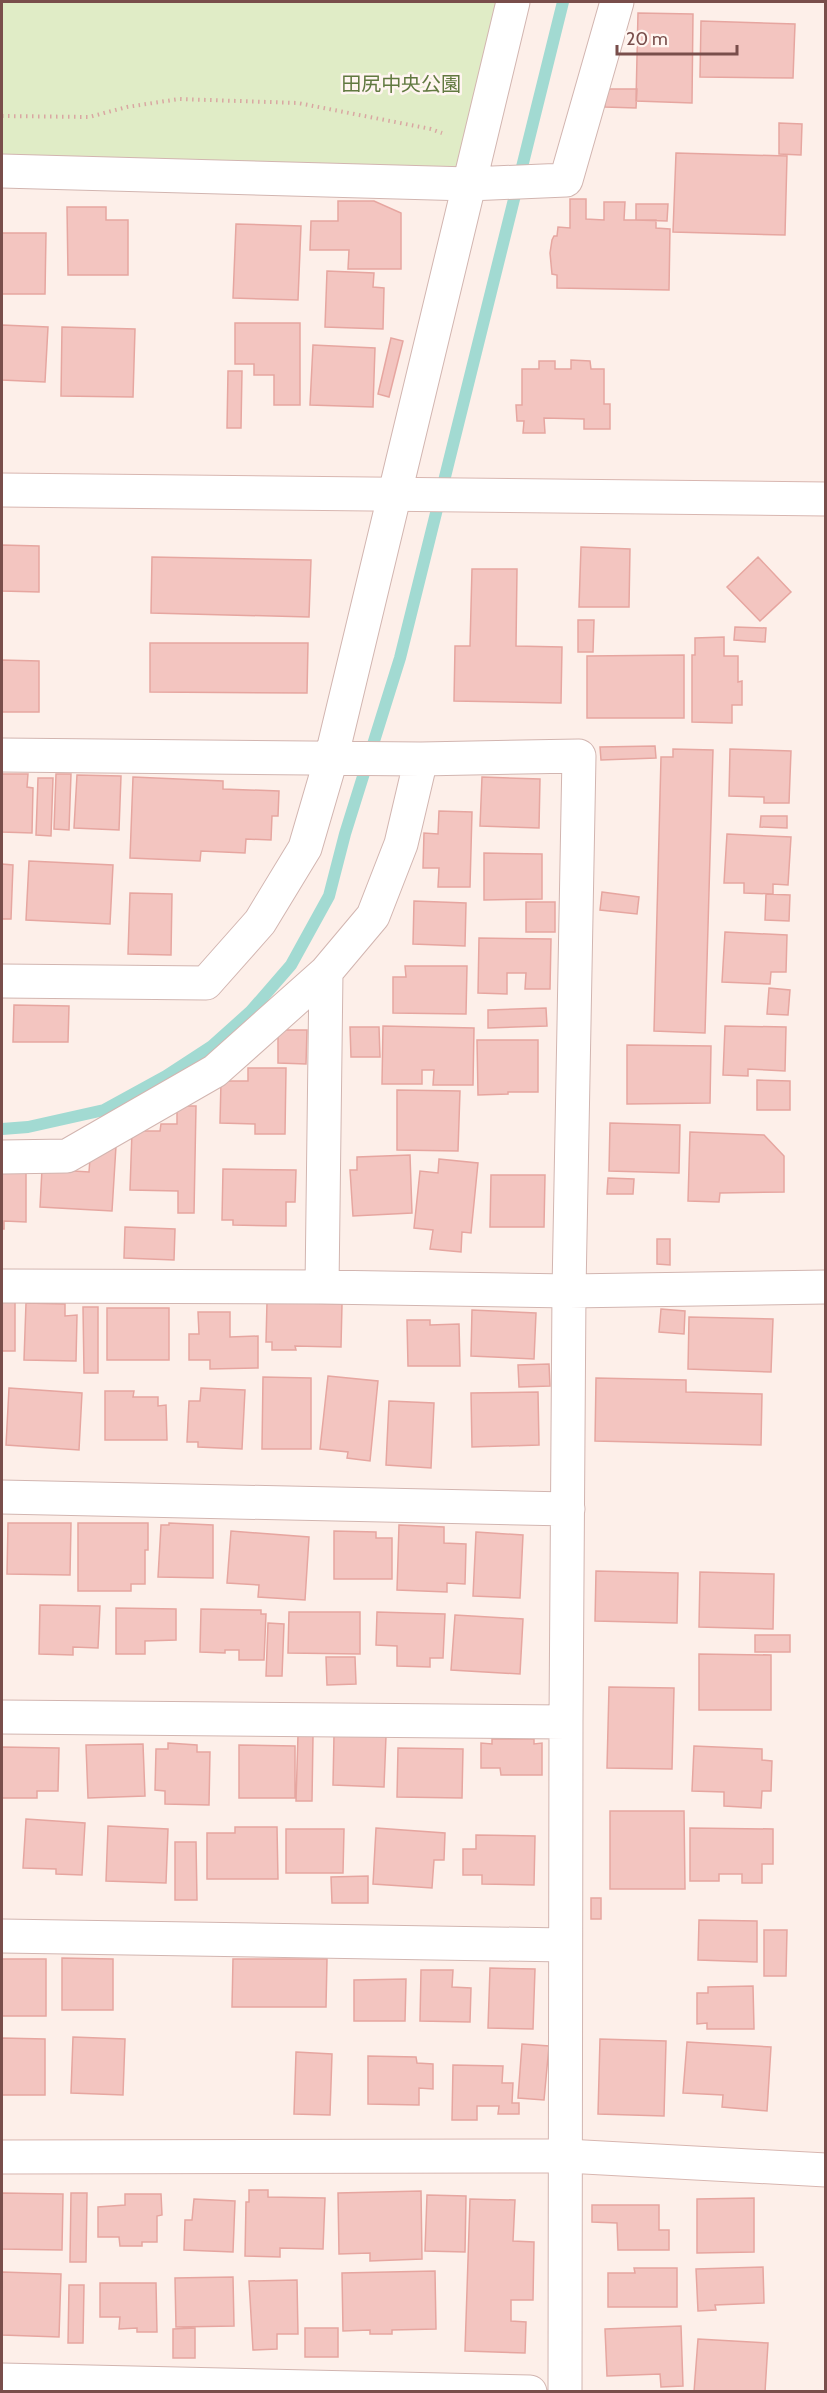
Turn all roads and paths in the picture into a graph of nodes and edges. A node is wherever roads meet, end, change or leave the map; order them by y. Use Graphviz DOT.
graph roads {
  1 [pos="513,2"];
  2 [pos="617,2"];
  3 [pos="2,116"];
  4 [pos="478,147"];
  5 [pos="2,171"];
  6 [pos="469,184"];
  7 [pos="2,490"];
  8 [pos="395,495"];
  9 [pos="825,499"];
  10 [pos="2,755"];
  11 [pos="331,759"];
  12 [pos="422,759"];
  13 [pos="326,972"];
  14 [pos="2,981"];
  15 [pos="2,1157"];
  16 [pos="2,1286"];
  17 [pos="322,1287"];
  18 [pos="825,1287"];
  19 [pos="570,1291"];
  20 [pos="2,1497"];
  21 [pos="568,1509"];
  22 [pos="2,1717"];
  23 [pos="566,1722"];
  24 [pos="2,1936"];
  25 [pos="564,1945"];
  26 [pos="566,2156"];
  27 [pos="2,2157"];
  28 [pos="825,2170"];
  29 [pos="2,2380"];
  30 [pos="530,2391"];
  31 [pos="565,2391"];
  1 -- 4 [label="street"];
  2 -- 6 [label="street"];
  3 -- 4 [label="path"];
  4 -- 6 [label="street"];
  5 -- 6 [label="street"];
  6 -- 8 [label="street"];
  7 -- 8 [label="street"];
  8 -- 9 [label="street"];
  8 -- 11 [label="street"];
  10 -- 11 [label="street"];
  11 -- 12 [label="street"];
  11 -- 14 [label="street"];
  12 -- 13 [label="street"];
  12 -- 19 [label="street"];
  13 -- 15 [label="street"];
  13 -- 17 [label="street"];
  16 -- 17 [label="street"];
  17 -- 19 [label="street"];
  18 -- 19 [label="street"];
  19 -- 21 [label="street"];
  20 -- 21 [label="street"];
  21 -- 23 [label="street"];
  22 -- 23 [label="street"];
  23 -- 25 [label="street"];
  24 -- 25 [label="street"];
  25 -- 26 [label="street"];
  26 -- 27 [label="street"];
  26 -- 28 [label="street"];
  26 -- 31 [label="street"];
  29 -- 30 [label="street"];
}
